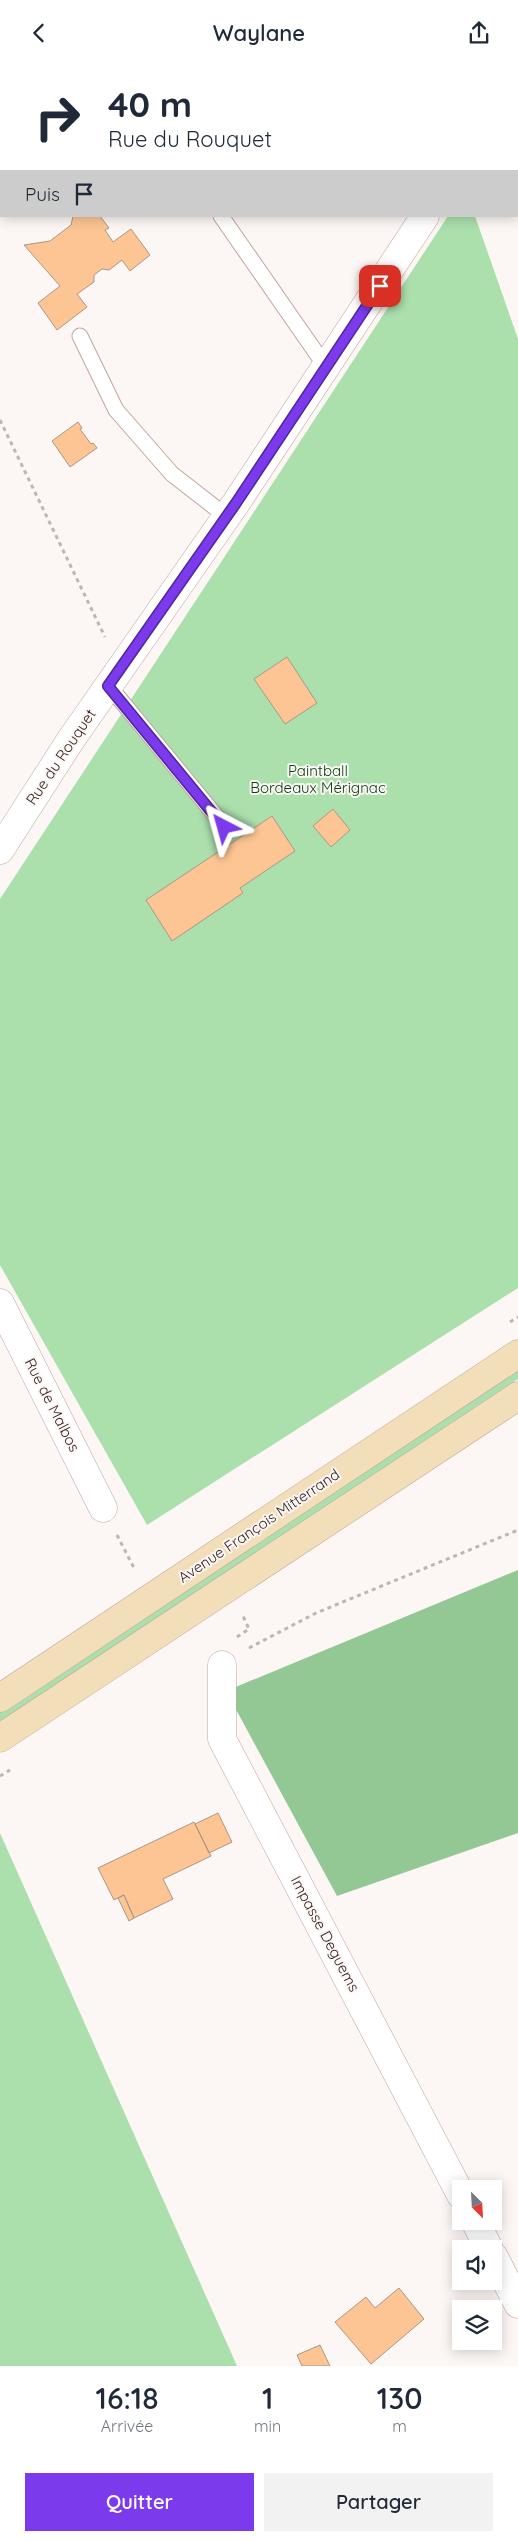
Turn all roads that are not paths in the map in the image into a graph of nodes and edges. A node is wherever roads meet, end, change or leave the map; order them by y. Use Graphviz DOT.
graph roads {
  1 [pos="222,217"];
  2 [pos="424,217"];
  3 [pos="80,336"];
  4 [pos="326,367"];
  5 [pos="226,516"];
  6 [pos="114,677"];
  7 [pos="224,827"];
  8 [pos="0,850"];
  9 [pos="0,1303"];
  10 [pos="518,1354"];
  11 [pos="518,1396"];
  12 [pos="103,1508"];
  13 [pos="222,1665"];
  14 [pos="0,1697"];
  15 [pos="0,1738"];
  16 [pos="453,2180"];
  17 [pos="502,2273"];
  18 [pos="518,2304"];
  1 -- 4 [label="lane"];
  2 -- 4 [label="street, Rue du Rouquet"];
  3 -- 5 [label="lane"];
  4 -- 5 [label="street, Rue du Rouquet"];
  5 -- 6 [label="street, Rue du Rouquet"];
  6 -- 7 [label="lane"];
  6 -- 8 [label="street, Rue du Rouquet"];
  9 -- 12 [label="street, Rue de Malbos"];
  10 -- 14 [label="main road, Avenue François Mitterrand"];
  11 -- 15 [label="main road"];
  13 -- 16 [label="street, Impasse Deguems"];
  17 -- 18 [label="street"];
}
